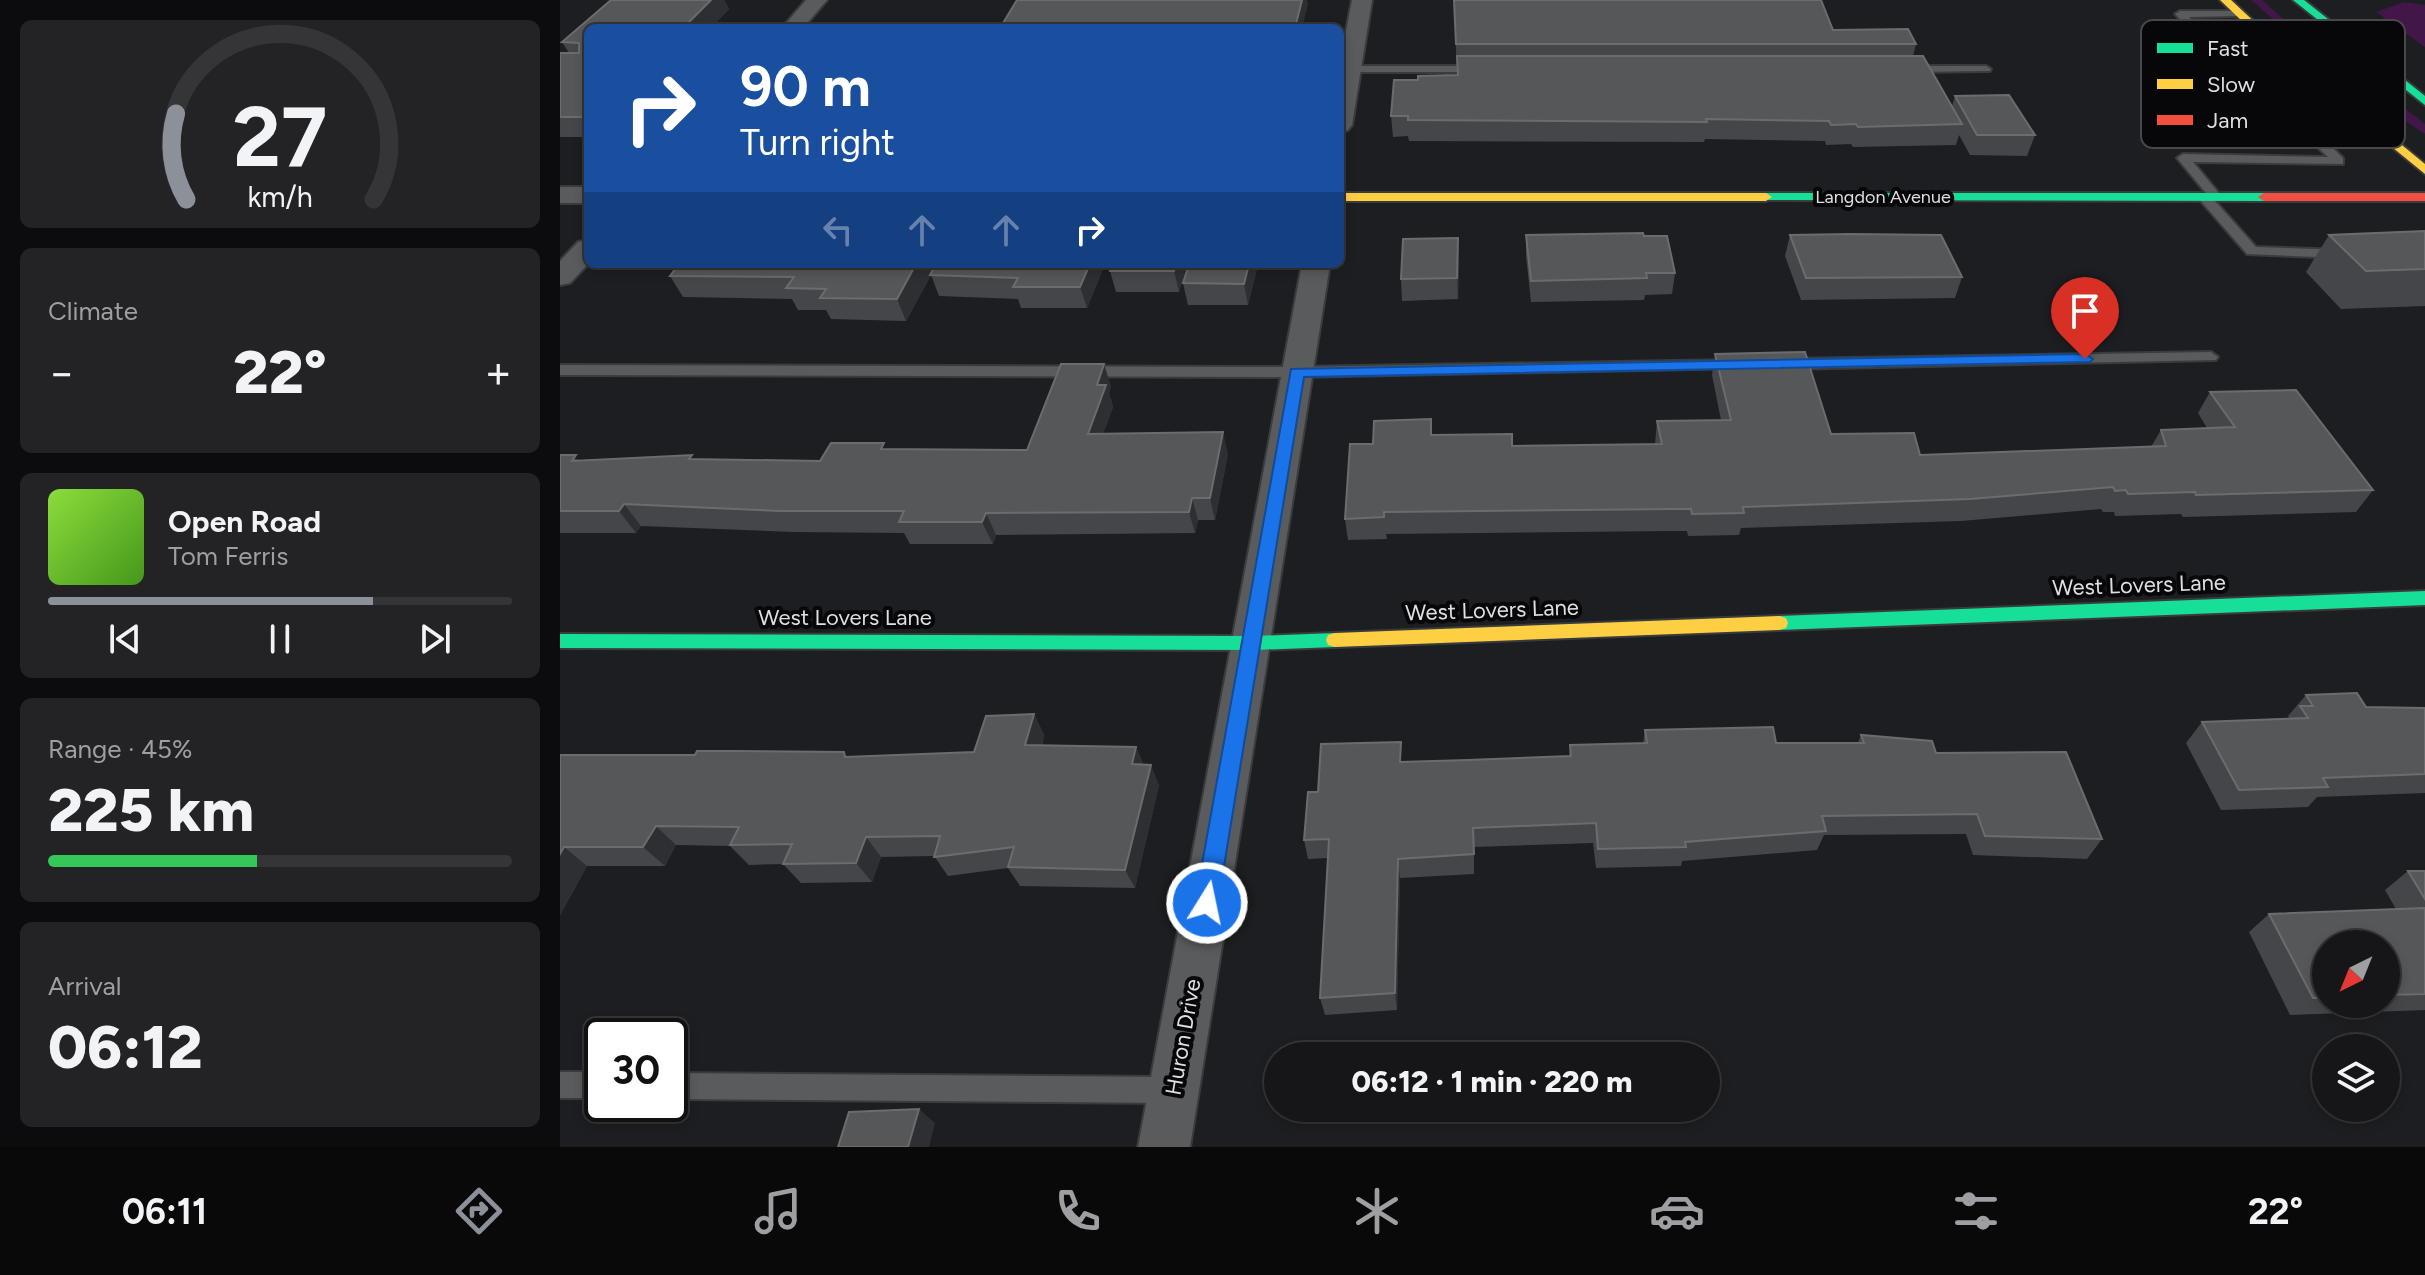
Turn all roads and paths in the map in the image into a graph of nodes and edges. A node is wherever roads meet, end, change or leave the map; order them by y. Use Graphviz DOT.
graph roads {
  1 [pos="817,0"];
  2 [pos="1362,0"];
  3 [pos="2298,0"];
  4 [pos="2232,6"];
  5 [pos="2186,20"];
  6 [pos="2247,20"];
  7 [pos="2323,20"];
  8 [pos="796,24"];
  9 [pos="1345,69"];
  10 [pos="1493,69"];
  11 [pos="1891,69"];
  12 [pos="1986,69"];
  13 [pos="2405,86"];
  14 [pos="2425,102"];
  15 [pos="2326,148"];
  16 [pos="2398,148"];
  17 [pos="2425,170"];
  18 [pos="560,195"];
  19 [pos="584,195"];
  20 [pos="1344,197"];
  21 [pos="2211,197"];
  22 [pos="2425,197"];
  23 [pos="584,252"];
  24 [pos="2362,254"];
  25 [pos="1315,268"];
  26 [pos="560,277"];
  27 [pos="2211,357"];
  28 [pos="560,370"];
  29 [pos="1297,372"];
  30 [pos="2425,598"];
  31 [pos="560,641"];
  32 [pos="1253,643"];
  33 [pos="560,1085"];
  34 [pos="584,1085"];
  35 [pos="688,1086"];
  36 [pos="1174,1090"];
  37 [pos="1164,1147"];
  1 -- 8 [label="street"];
  2 -- 9 [label="street"];
  3 -- 7 [label="street"];
  4 -- 5 [label="lane"];
  4 -- 6 [label="street"];
  9 -- 10 [label="lane"];
  11 -- 12 [label="lane"];
  13 -- 14 [label="street"];
  15 -- 21 [label="lane"];
  16 -- 17 [label="street"];
  18 -- 19 [label="street"];
  20 -- 21 [label="street, Langdon Avenue"];
  21 -- 22 [label="street, Langdon Avenue"];
  21 -- 24 [label="lane"];
  23 -- 26 [label="street"];
  25 -- 29 [label="street, Huron Drive"];
  27 -- 29 [label="lane"];
  28 -- 29 [label="lane"];
  29 -- 32 [label="street, Huron Drive"];
  30 -- 32 [label="street, West Lovers Lane"];
  31 -- 32 [label="street, West Lovers Lane"];
  32 -- 36 [label="street, Huron Drive"];
  33 -- 34 [label="lane"];
  35 -- 36 [label="lane"];
  36 -- 37 [label="street, Huron Drive"];
}
